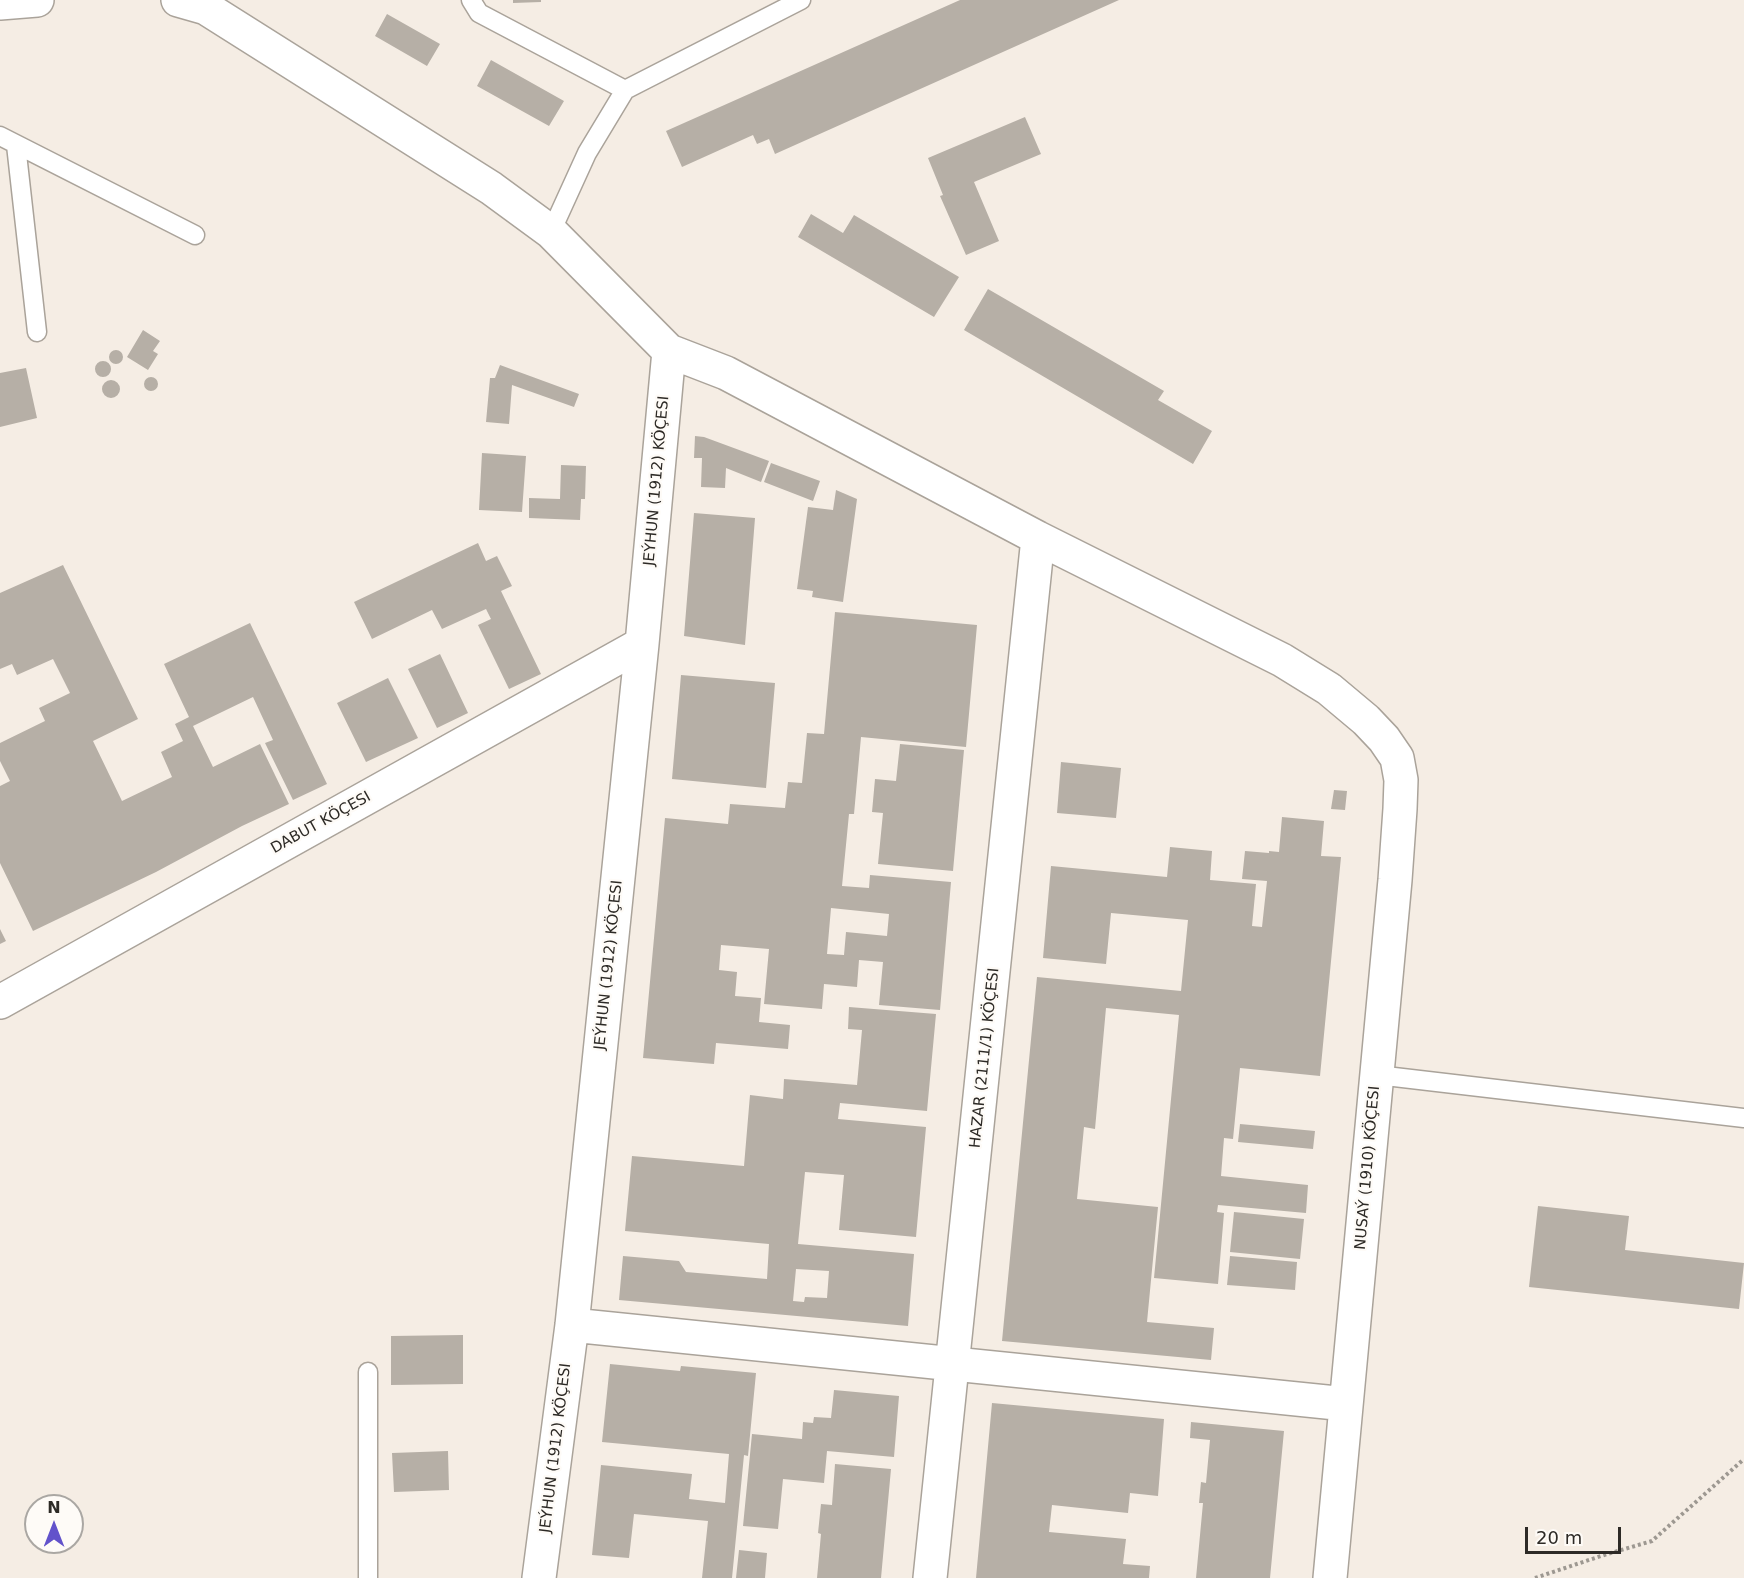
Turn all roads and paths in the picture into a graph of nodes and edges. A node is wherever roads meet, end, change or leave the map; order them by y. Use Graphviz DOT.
graph roads {
  1 [pos="37,0"];
  2 [pos="178,0"];
  3 [pos="471,0"];
  4 [pos="801,0"];
  5 [pos="0,3"];
  6 [pos="625,90"];
  7 [pos="0,136"];
  8 [pos="16,145"];
  9 [pos="551,232"];
  10 [pos="195,235"];
  11 [pos="38,332"];
  12 [pos="669,351"];
  13 [pos="1038,538"];
  14 [pos="642,644"];
  15 [pos="0,1002"];
  16 [pos="1377,1075"];
  17 [pos="1744,1118"];
  18 [pos="572,1324"];
  19 [pos="953,1365"];
  20 [pos="368,1372"];
  21 [pos="1346,1404"];
  22 [pos="1744,1459"];
  23 [pos="368,1578"];
  24 [pos="539,1578"];
  25 [pos="930,1578"];
  26 [pos="1330,1578"];
  27 [pos="1534,1578"];
  1 -- 5 [label="street"];
  2 -- 9 [label="street"];
  3 -- 6 [label="lane"];
  4 -- 6 [label="lane"];
  6 -- 9 [label="lane"];
  7 -- 8 [label="lane"];
  8 -- 10 [label="lane"];
  8 -- 11 [label="lane"];
  9 -- 12 [label="street"];
  12 -- 13 [label="street"];
  12 -- 14 [label="street, JEÝHUN (1912) KÖÇESI"];
  13 -- 16 [label="street, NUSAÝ (1910) KÖÇESI"];
  13 -- 19 [label="street, HAZAR (2111/1) KÖÇESI"];
  14 -- 15 [label="street, DABUT KÖÇESI"];
  14 -- 18 [label="street, JEÝHUN (1912) KÖÇESI"];
  16 -- 17 [label="lane"];
  16 -- 21 [label="street, NUSAÝ (1910) KÖÇESI"];
  18 -- 19 [label="street"];
  18 -- 24 [label="street, JEÝHUN (1912) KÖÇESI"];
  19 -- 21 [label="street"];
  19 -- 25 [label="street, HAZAR (2111/1) KÖÇESI"];
  20 -- 23 [label="lane"];
  21 -- 26 [label="street, NUSAÝ (1910) KÖÇESI"];
  22 -- 27 [label="path"];
}
